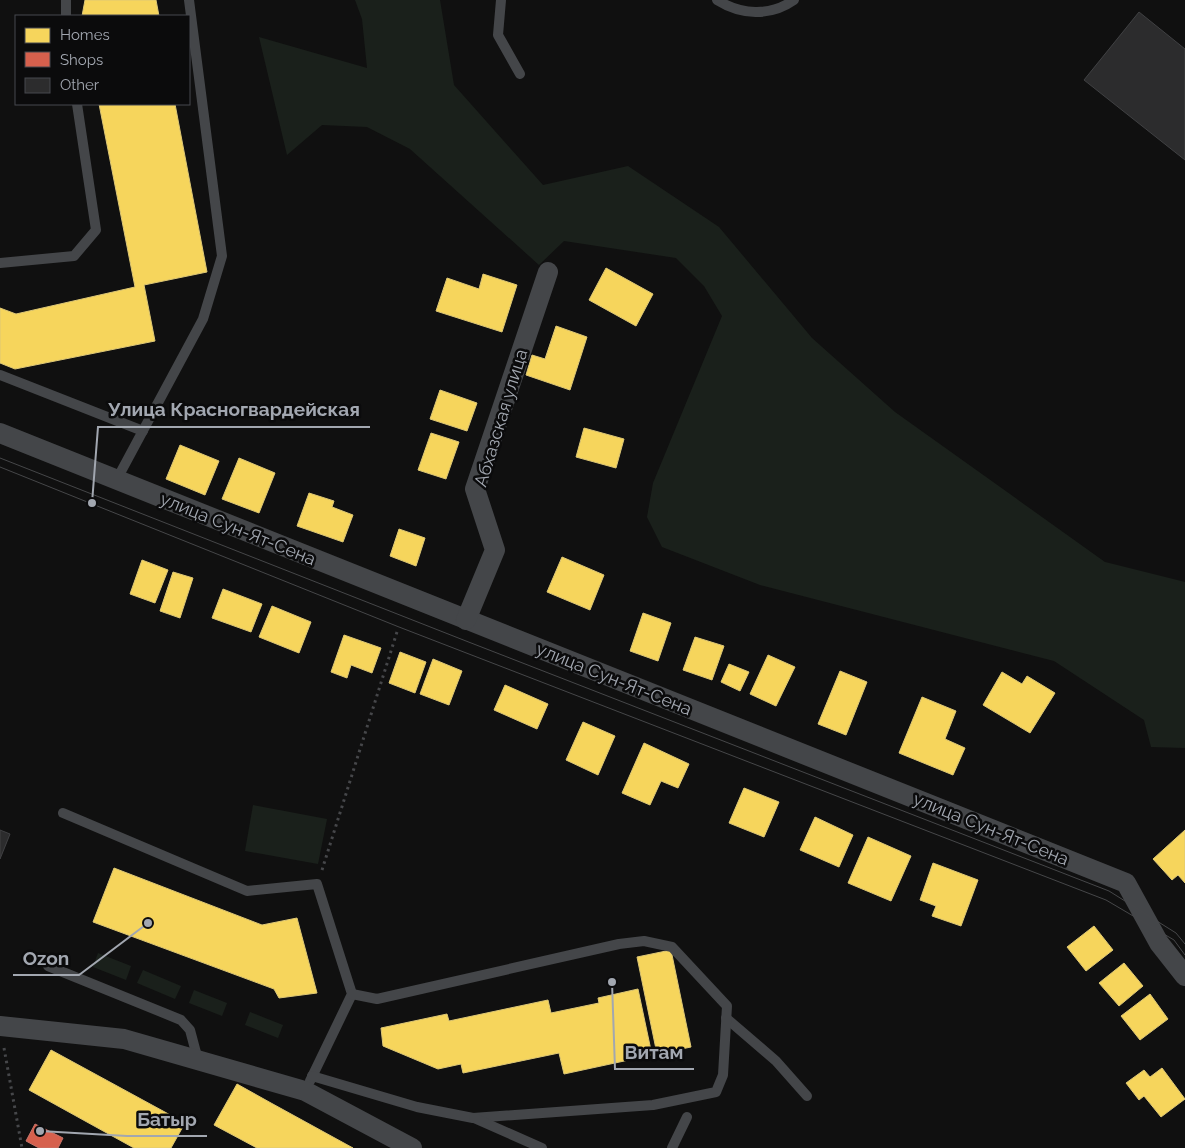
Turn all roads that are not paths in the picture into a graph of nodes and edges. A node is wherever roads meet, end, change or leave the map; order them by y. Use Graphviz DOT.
graph roads {
  1 [pos="66,0"];
  2 [pos="188,0"];
  3 [pos="501,0"];
  4 [pos="716,0"];
  5 [pos="794,0"];
  6 [pos="66,15"];
  7 [pos="190,15"];
  8 [pos="190,15"];
  9 [pos="520,74"];
  10 [pos="77,105"];
  11 [pos="0,263"];
  12 [pos="548,272"];
  13 [pos="0,375"];
  14 [pos="143,431"];
  15 [pos="0,433"];
  16 [pos="117,479"];
  17 [pos="466,620"];
  18 [pos="63,813"];
  19 [pos="48,966"];
  20 [pos="1185,976"];
  21 [pos="352,994"];
  22 [pos="726,1018"];
  23 [pos="2,1034"];
  24 [pos="198,1060"];
  25 [pos="309,1084"];
  26 [pos="807,1096"];
  27 [pos="687,1117"];
  28 [pos="473,1118"];
  29 [pos="412,1148"];
  30 [pos="542,1148"];
  31 [pos="672,1148"];
  1 -- 6 [label="lane"];
  2 -- 8 [label="lane"];
  3 -- 9 [label="lane"];
  4 -- 5 [label="lane"];
  7 -- 14 [label="lane"];
  10 -- 11 [label="lane"];
  12 -- 17 [label="street, Абхазская улица"];
  13 -- 14 [label="lane"];
  14 -- 16 [label="lane"];
  15 -- 16 [label="street, улица Сун-Ят-Сена"];
  16 -- 17 [label="street, улица Сун-Ят-Сена"];
  17 -- 20 [label="street, улица Сун-Ят-Сена"];
  18 -- 21 [label="lane"];
  19 -- 24 [label="lane"];
  21 -- 22 [label="lane"];
  21 -- 25 [label="lane"];
  22 -- 26 [label="lane"];
  22 -- 28 [label="lane"];
  23 -- 24 [label="street"];
  24 -- 25 [label="street"];
  25 -- 28 [label="lane"];
  25 -- 29 [label="street"];
  27 -- 31 [label="lane"];
  28 -- 30 [label="lane"];
}
